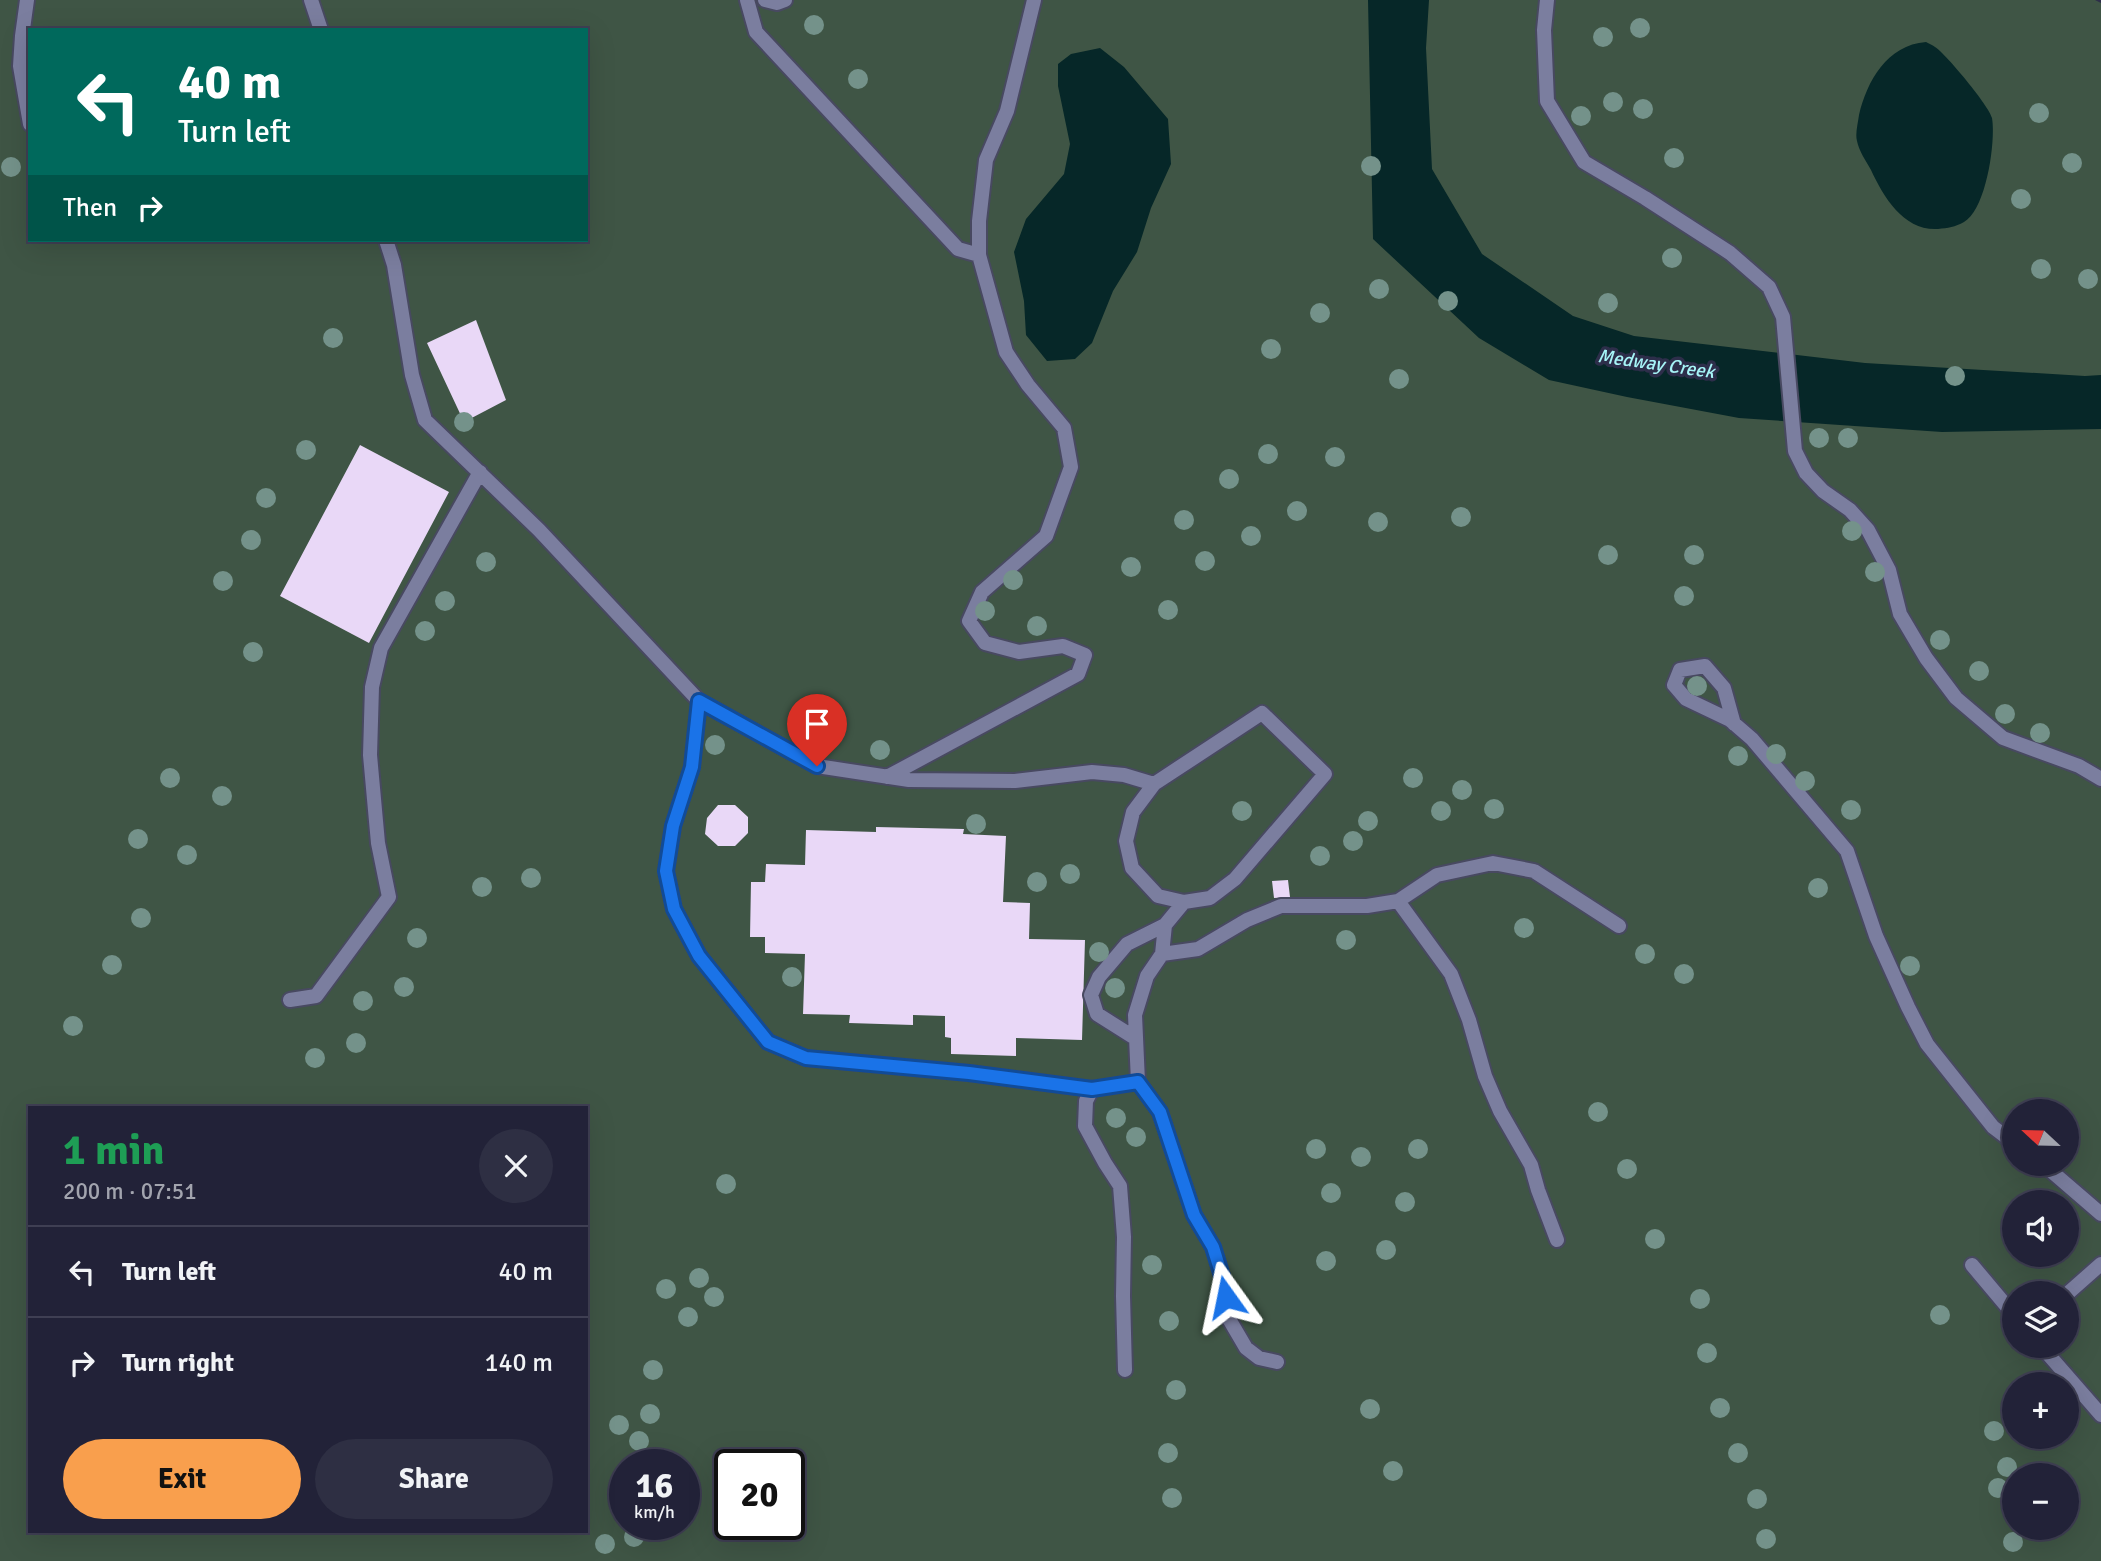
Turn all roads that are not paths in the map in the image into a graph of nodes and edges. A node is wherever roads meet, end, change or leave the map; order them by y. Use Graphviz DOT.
graph roads {
  1 [pos="27,0"];
  2 [pos="311,0"];
  3 [pos="747,0"];
  4 [pos="765,0"];
  5 [pos="785,0"];
  6 [pos="1034,0"];
  7 [pos="1547,0"];
  8 [pos="320,28"];
  9 [pos="28,112"];
  10 [pos="387,242"];
  11 [pos="979,255"];
  12 [pos="480,472"];
  13 [pos="699,701"];
  14 [pos="1734,724"];
  15 [pos="887,777"];
  16 [pos="2101,779"];
  17 [pos="1154,783"];
  18 [pos="1398,901"];
  19 [pos="1184,902"];
  20 [pos="1165,925"];
  21 [pos="1619,926"];
  22 [pos="1162,954"];
  23 [pos="290,1000"];
  24 [pos="1135,1038"];
  25 [pos="1138,1082"];
  26 [pos="1092,1089"];
  27 [pos="2002,1134"];
  28 [pos="2057,1176"];
  29 [pos="2101,1214"];
  30 [pos="1557,1240"];
  31 [pos="2101,1264"];
  32 [pos="1972,1265"];
  33 [pos="2079,1283"];
  34 [pos="2002,1301"];
  35 [pos="2051,1358"];
  36 [pos="1277,1362"];
  37 [pos="1125,1370"];
  38 [pos="2101,1415"];
  1 -- 9 [label="lane"];
  2 -- 8 [label="lane"];
  3 -- 11 [label="lane"];
  4 -- 5 [label="lane"];
  6 -- 11 [label="lane"];
  7 -- 16 [label="lane"];
  10 -- 12 [label="lane"];
  11 -- 15 [label="lane"];
  12 -- 13 [label="lane"];
  12 -- 23 [label="lane"];
  13 -- 15 [label="lane"];
  13 -- 26 [label="lane"];
  14 -- 14 [label="lane"];
  14 -- 27 [label="lane"];
  15 -- 17 [label="lane"];
  17 -- 19 [label="lane"];
  17 -- 19 [label="lane"];
  18 -- 21 [label="lane"];
  18 -- 22 [label="lane"];
  18 -- 30 [label="lane"];
  19 -- 20 [label="lane"];
  20 -- 22 [label="lane"];
  20 -- 24 [label="lane"];
  22 -- 24 [label="lane"];
  24 -- 25 [label="lane"];
  25 -- 26 [label="lane"];
  25 -- 36 [label="lane"];
  26 -- 37 [label="lane"];
  28 -- 29 [label="lane"];
  31 -- 33 [label="lane"];
  32 -- 34 [label="lane"];
  35 -- 38 [label="lane"];
}
